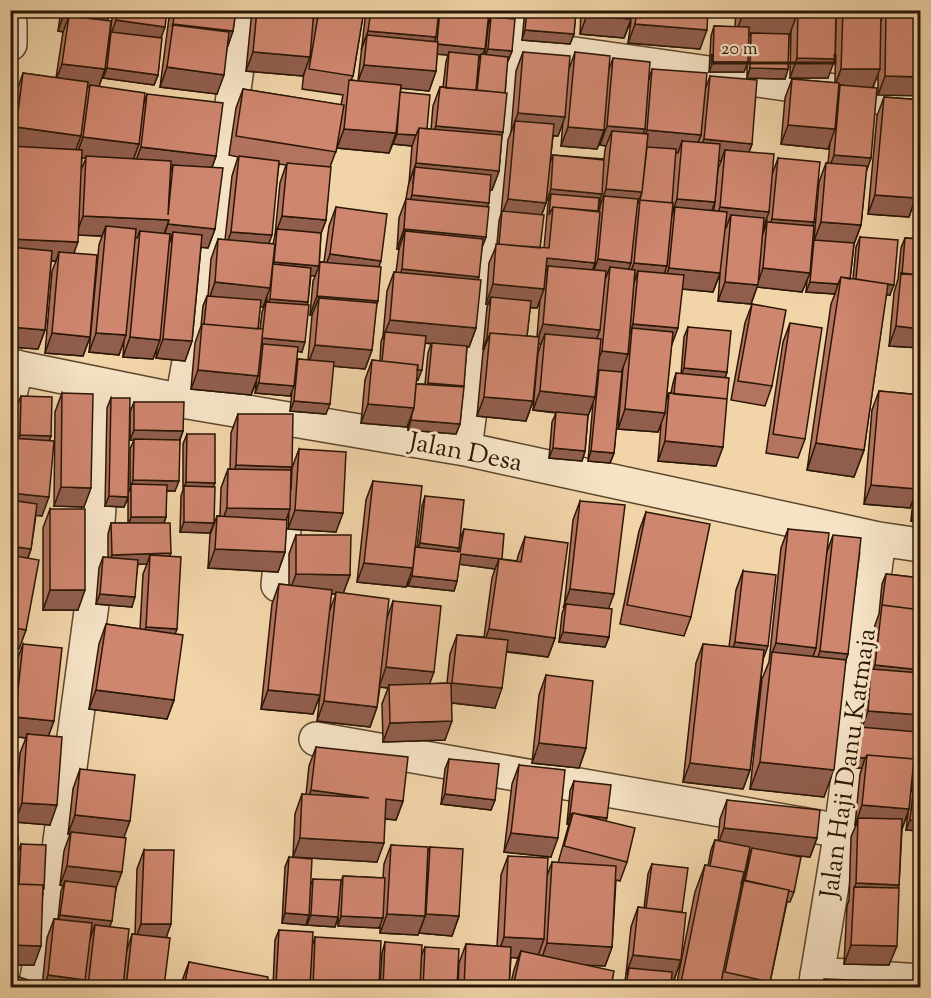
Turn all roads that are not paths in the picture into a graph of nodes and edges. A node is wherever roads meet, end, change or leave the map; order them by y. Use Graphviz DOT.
graph roads {
  1 [pos="245,10"];
  2 [pos="522,10"];
  3 [pos="10,23"];
  4 [pos="10,45"];
  5 [pos="518,46"];
  6 [pos="921,103"];
  7 [pos="13,376"];
  8 [pos="102,386"];
  9 [pos="182,401"];
  10 [pos="292,420"];
  11 [pos="465,449"];
  12 [pos="290,456"];
  13 [pos="287,491"];
  14 [pos="879,539"];
  15 [pos="921,545"];
  16 [pos="278,585"];
  17 [pos="316,739"];
  18 [pos="841,831"];
  19 [pos="816,981"];
  20 [pos="921,981"];
  21 [pos="34,987"];
  1 -- 9 [label="street"];
  2 -- 5 [label="street"];
  3 -- 4 [label="street"];
  5 -- 6 [label="street"];
  5 -- 11 [label="street"];
  7 -- 8 [label="street, Jalan Desa"];
  8 -- 9 [label="street, Jalan Desa"];
  8 -- 21 [label="street"];
  9 -- 10 [label="street, Jalan Desa"];
  10 -- 11 [label="street, Jalan Desa"];
  10 -- 12 [label="street"];
  11 -- 14 [label="street, Jalan Desa"];
  13 -- 16 [label="street"];
  14 -- 15 [label="street, Jalan Desa"];
  14 -- 18 [label="street, Jalan Haji Danu Katmaja"];
  17 -- 18 [label="street"];
  18 -- 19 [label="street, Jalan Haji Danu Katmaja"];
  19 -- 20 [label="street"];
}
